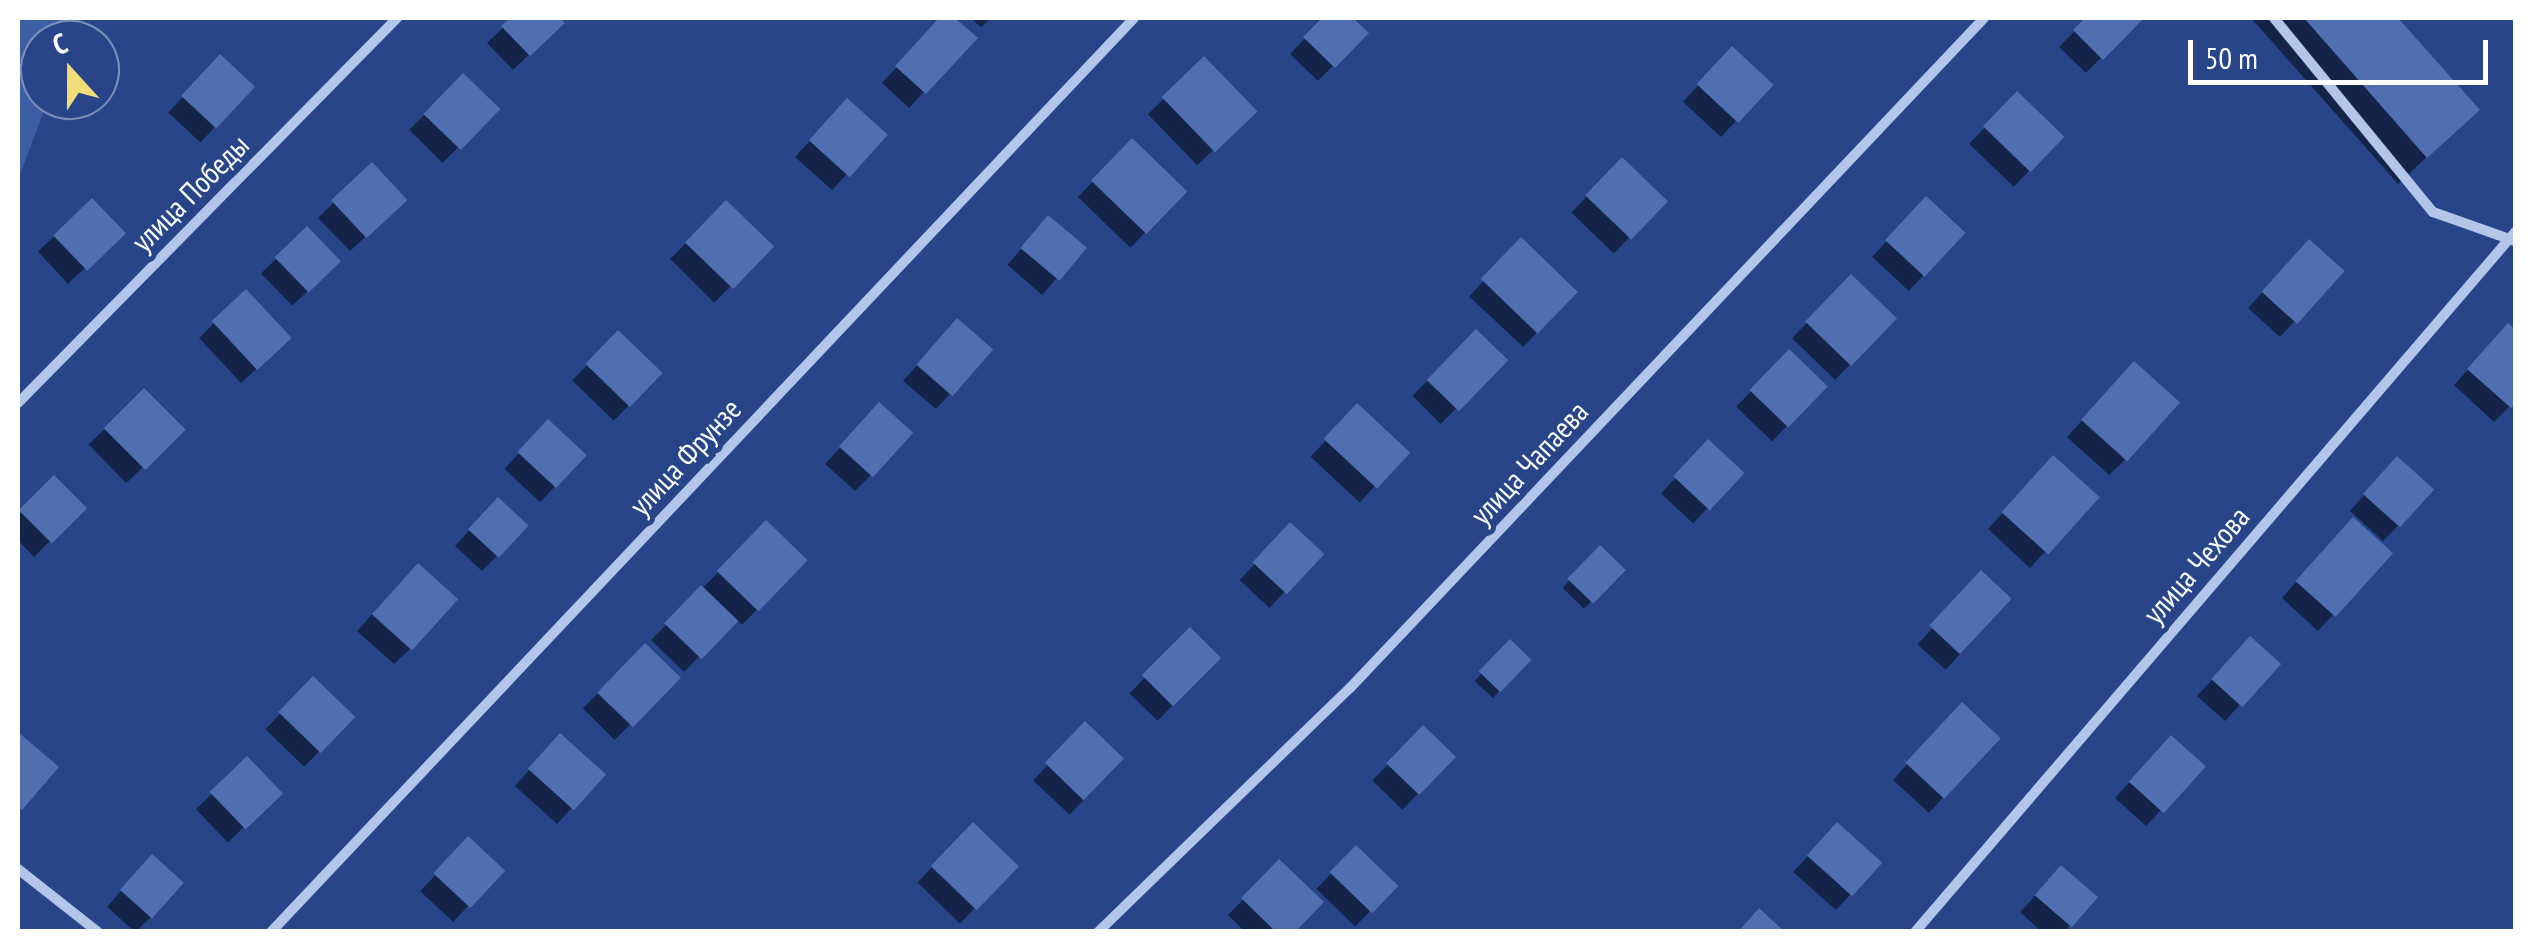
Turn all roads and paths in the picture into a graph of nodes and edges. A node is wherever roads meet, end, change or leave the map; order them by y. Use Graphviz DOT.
graph roads {
  1 [pos="397,18"];
  2 [pos="1134,18"];
  3 [pos="1984,18"];
  4 [pos="2274,18"];
  5 [pos="2514,237"];
  6 [pos="18,404"];
  7 [pos="18,869"];
  8 [pos="98,932"];
  9 [pos="271,932"];
  10 [pos="1098,932"];
  11 [pos="1915,932"];
  1 -- 6 [label="street, улица Победы"];
  2 -- 9 [label="street, улица Фрунзе"];
  3 -- 10 [label="street, улица Чапаева"];
  4 -- 5 [label="street"];
  5 -- 11 [label="street, улица Чехова"];
  7 -- 8 [label="street"];
}
